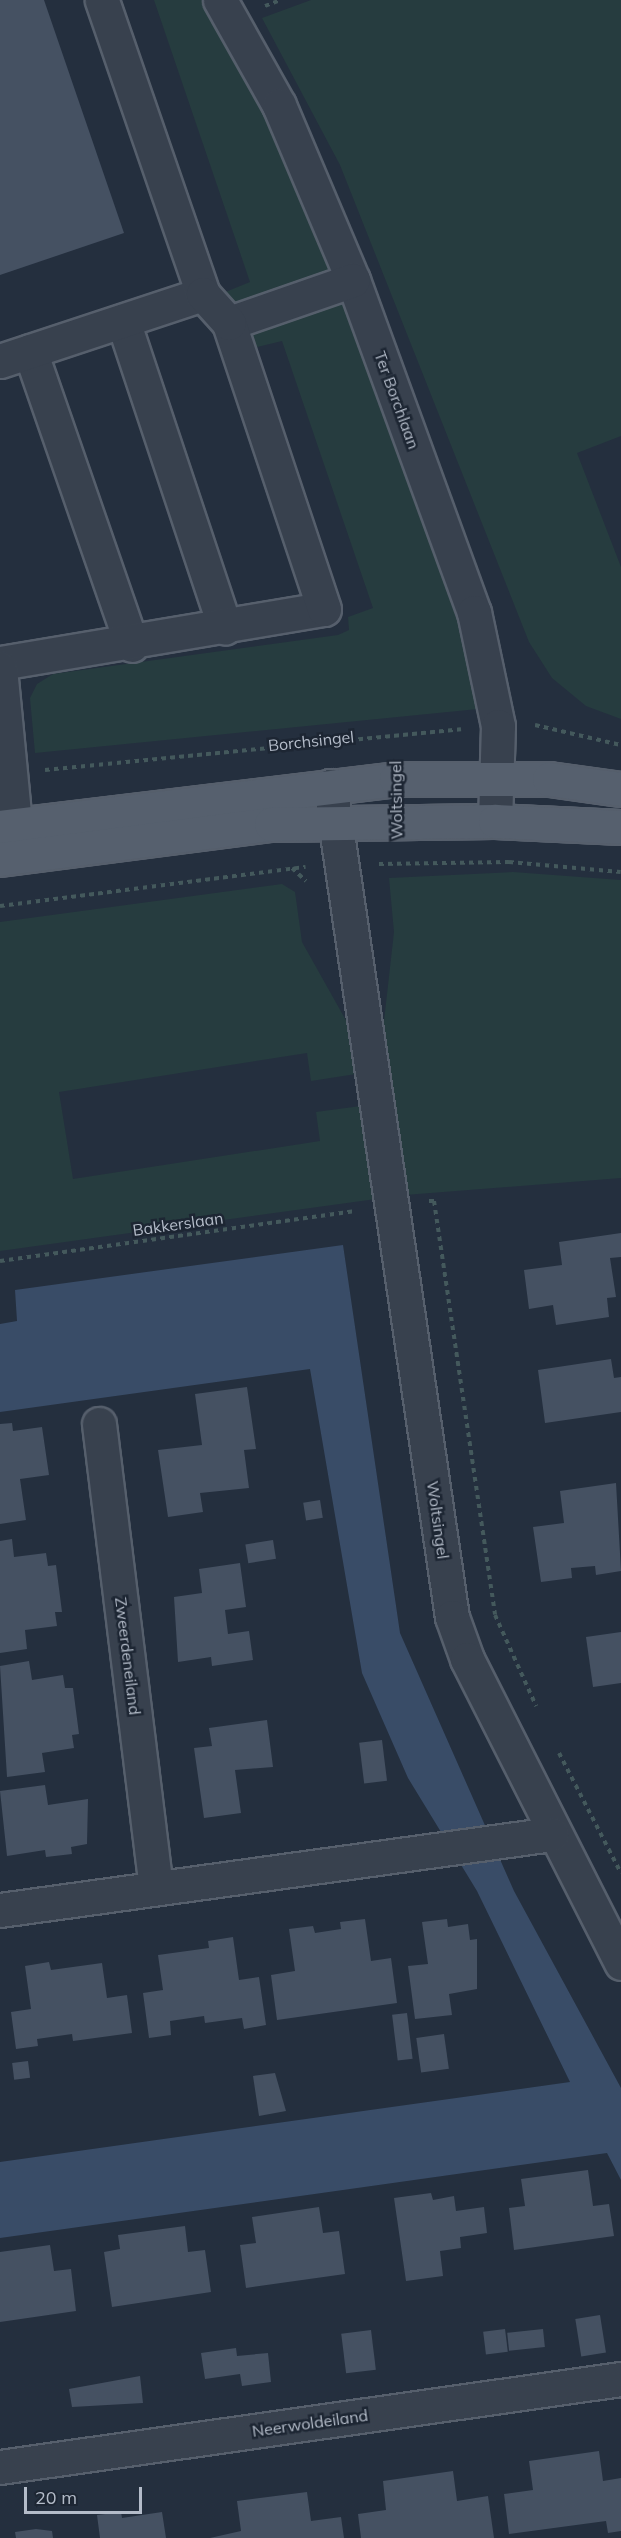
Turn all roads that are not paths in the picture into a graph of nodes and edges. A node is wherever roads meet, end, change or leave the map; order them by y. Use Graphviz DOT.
graph roads {
  1 [pos="102,0"];
  2 [pos="220,0"];
  3 [pos="353,280"];
  4 [pos="203,294"];
  5 [pos="123,321"];
  6 [pos="229,323"];
  7 [pos="15,356"];
  8 [pos="225,627"];
  9 [pos="132,645"];
  10 [pos="0,666"];
  11 [pos="498,779"];
  12 [pos="330,786"];
  13 [pos="621,789"];
  14 [pos="495,821"];
  15 [pos="336,823"];
  16 [pos="621,827"];
  17 [pos="8,842"];
  18 [pos="99,1424"];
  19 [pos="552,1834"];
  20 [pos="156,1888"];
  21 [pos="0,1910"];
  22 [pos="621,1963"];
  23 [pos="621,2379"];
  24 [pos="0,2467"];
  1 -- 4 [label="street"];
  2 -- 3 [label="street, Ter Borchlaan"];
  3 -- 6 [label="street"];
  3 -- 11 [label="street, Ter Borchlaan"];
  4 -- 5 [label="street"];
  4 -- 6 [label="street"];
  5 -- 7 [label="street"];
  5 -- 8 [label="street"];
  6 -- 8 [label="street"];
  7 -- 9 [label="street"];
  8 -- 9 [label="street"];
  9 -- 10 [label="street"];
  10 -- 17 [label="street"];
  11 -- 12 [label="main road"];
  11 -- 13 [label="main road"];
  11 -- 14 [label="street, Ter Borchlaan"];
  12 -- 15 [label="street, Woltsingel"];
  12 -- 17 [label="main road"];
  14 -- 15 [label="main road"];
  14 -- 16 [label="main road"];
  15 -- 17 [label="main road"];
  15 -- 19 [label="street, Woltsingel"];
  18 -- 20 [label="street, Zweerdeneiland"];
  19 -- 20 [label="street"];
  19 -- 22 [label="street, Woltsingel"];
  20 -- 21 [label="street"];
  23 -- 24 [label="street, Neerwoldeiland"];
}
